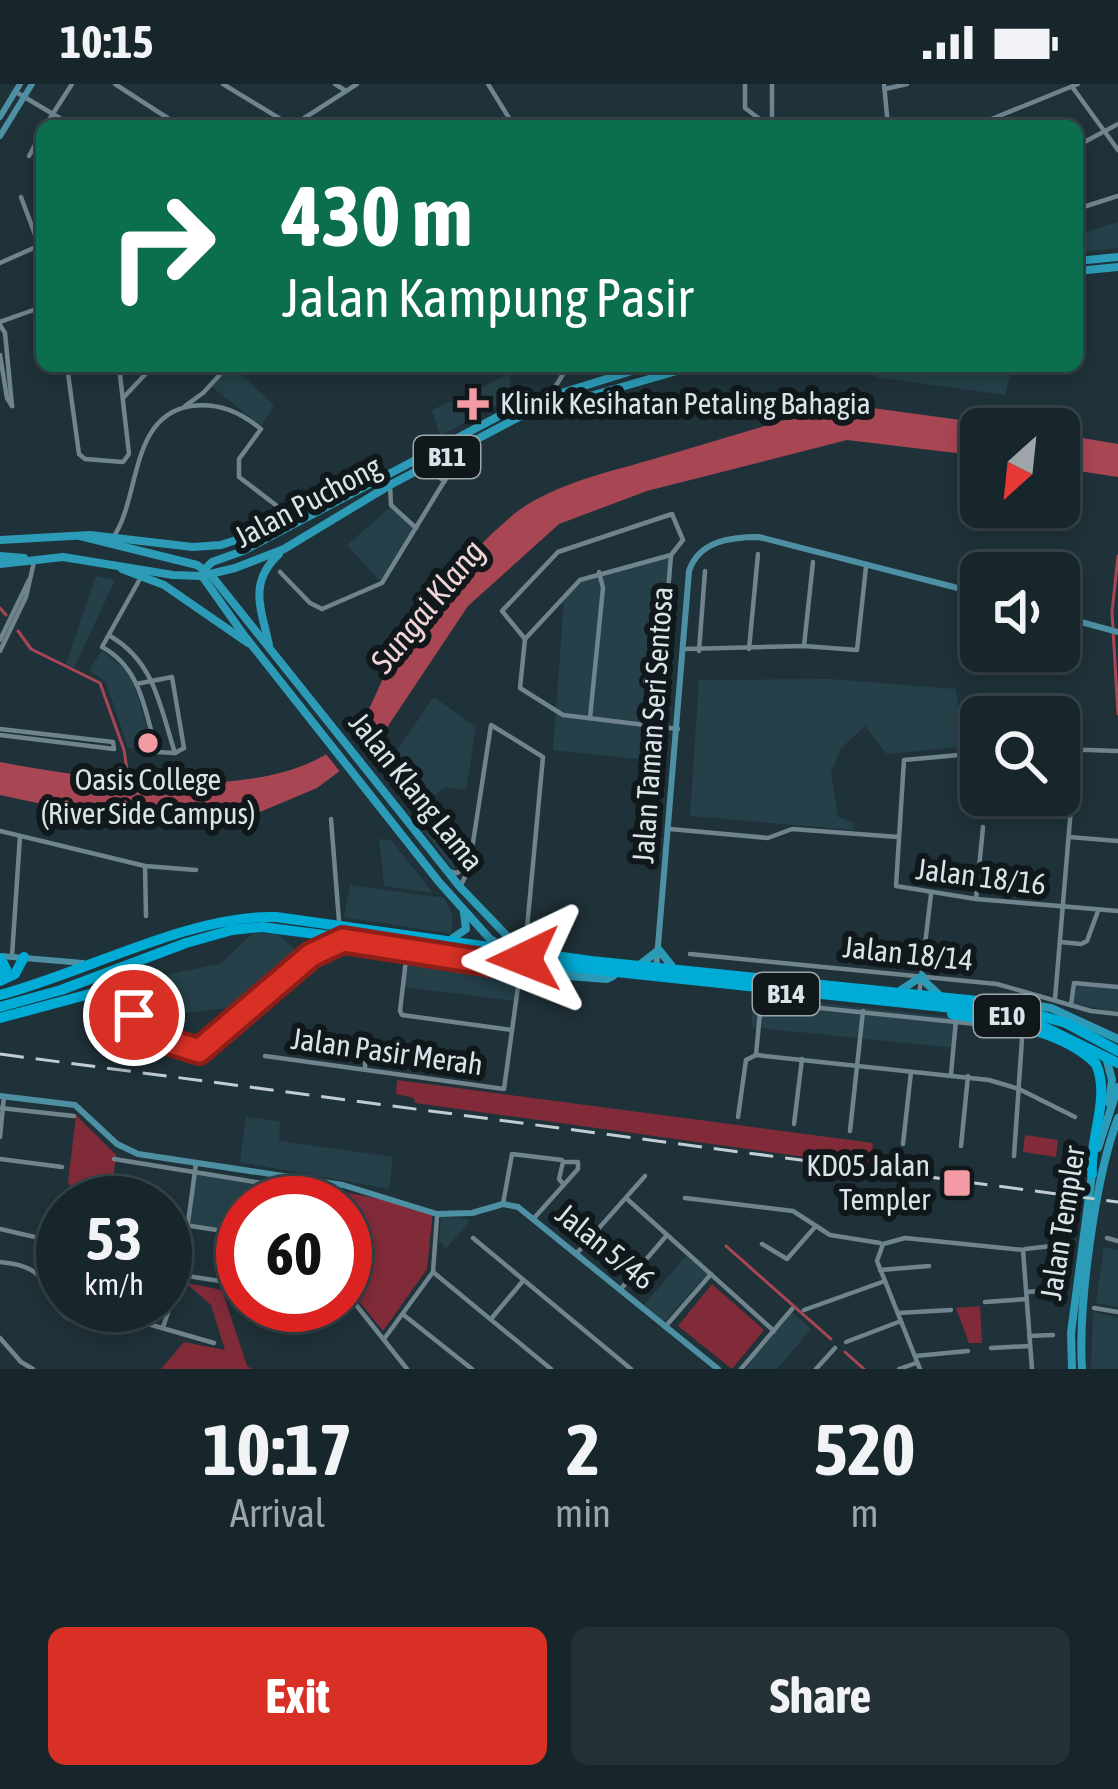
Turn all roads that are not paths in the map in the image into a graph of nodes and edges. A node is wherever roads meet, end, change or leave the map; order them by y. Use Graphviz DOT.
graph roads {
  1 [pos="32,84"];
  2 [pos="72,84"];
  3 [pos="115,84"];
  4 [pos="223,84"];
  5 [pos="335,84"];
  6 [pos="357,84"];
  7 [pos="488,84"];
  8 [pos="745,84"];
  9 [pos="772,84"];
  10 [pos="908,84"];
  11 [pos="1076,86"];
  12 [pos="885,87"];
  13 [pos="18,88"];
  14 [pos="346,91"];
  15 [pos="24,97"];
  16 [pos="52,113"];
  17 [pos="0,118"];
  18 [pos="48,120"];
  19 [pos="63,120"];
  20 [pos="171,120"];
  21 [pos="282,120"];
  22 [pos="301,120"];
  23 [pos="510,120"];
  24 [pos="762,120"];
  25 [pos="771,120"];
  26 [pos="888,120"];
  27 [pos="989,120"];
  28 [pos="1118,124"];
  29 [pos="1106,133"];
  30 [pos="0,136"];
  31 [pos="36,142"];
  32 [pos="1083,143"];
  33 [pos="1118,150"];
  34 [pos="28,156"];
  35 [pos="1118,196"];
  36 [pos="21,197"];
  37 [pos="1083,207"];
  38 [pos="36,233"];
  39 [pos="36,247"];
  40 [pos="1118,257"];
  41 [pos="1083,260"];
  42 [pos="0,263"];
  43 [pos="1118,267"];
  44 [pos="1083,270"];
  45 [pos="36,309"];
  46 [pos="0,323"];
  47 [pos="0,355"];
  48 [pos="68,372"];
  49 [pos="120,372"];
  50 [pos="147,372"];
  51 [pos="222,372"];
  52 [pos="564,372"];
  53 [pos="629,372"];
  54 [pos="673,372"];
  55 [pos="203,393"];
  56 [pos="549,397"];
  57 [pos="123,398"];
  58 [pos="209,405"];
  59 [pos="184,407"];
  60 [pos="464,449"];
  61 [pos="424,468"];
  62 [pos="445,481"];
  63 [pos="390,485"];
  64 [pos="281,508"];
  65 [pos="310,514"];
  66 [pos="299,520"];
  67 [pos="277,526"];
  68 [pos="416,528"];
  69 [pos="80,536"];
  70 [pos="112,538"];
  71 [pos="0,539"];
  72 [pos="284,549"];
  73 [pos="758,554"];
  74 [pos="671,555"];
  75 [pos="30,559"];
  76 [pos="0,560"];
  77 [pos="92,560"];
  78 [pos="813,562"];
  79 [pos="866,563"];
  80 [pos="705,571"];
  81 [pos="280,572"];
  82 [pos="599,572"];
  83 [pos="206,573"];
  84 [pos="32,575"];
  85 [pos="142,576"];
  86 [pos="960,588"];
  87 [pos="1080,622"];
  88 [pos="1118,632"];
  89 [pos="109,635"];
  90 [pos="525,639"];
  91 [pos="0,640"];
  92 [pos="804,646"];
  93 [pos="269,647"];
  94 [pos="254,648"];
  95 [pos="684,649"];
  96 [pos="749,649"];
  97 [pos="0,651"];
  98 [pos="699,651"];
  99 [pos="151,680"];
  100 [pos="136,684"];
  101 [pos="590,718"];
  102 [pos="657,726"];
  103 [pos="678,729"];
  104 [pos="0,732"];
  105 [pos="1080,748"];
  106 [pos="1118,751"];
  107 [pos="175,753"];
  108 [pos="960,755"];
  109 [pos="375,792"];
  110 [pos="1071,816"];
  111 [pos="331,819"];
  112 [pos="983,827"];
  113 [pos="670,829"];
  114 [pos="0,831"];
  115 [pos="20,835"];
  116 [pos="898,837"];
  117 [pos="1069,837"];
  118 [pos="1118,842"];
  119 [pos="470,865"];
  120 [pos="145,866"];
  121 [pos="196,870"];
  122 [pos="447,871"];
  123 [pos="460,887"];
  124 [pos="931,894"];
  125 [pos="976,899"];
  126 [pos="1063,908"];
  127 [pos="1098,910"];
  128 [pos="463,911"];
  129 [pos="1118,911"];
  130 [pos="146,916"];
  131 [pos="339,921"];
  132 [pos="333,930"];
  133 [pos="343,940"];
  134 [pos="446,940"];
  135 [pos="1060,942"];
  136 [pos="514,948"];
  137 [pos="659,950"];
  138 [pos="407,951"];
  139 [pos="690,954"];
  140 [pos="311,955"];
  141 [pos="9,957"];
  142 [pos="445,957"];
  143 [pos="641,963"];
  144 [pos="496,964"];
  145 [pos="657,964"];
  146 [pos="671,965"];
  147 [pos="520,970"];
  148 [pos="551,970"];
  149 [pos="538,974"];
  150 [pos="614,976"];
  151 [pos="922,977"];
  152 [pos="0,980"];
  153 [pos="655,980"];
  154 [pos="518,984"];
  155 [pos="1118,987"];
  156 [pos="112,988"];
  157 [pos="901,990"];
  158 [pos="920,992"];
  159 [pos="938,994"];
  160 [pos="0,995"];
  161 [pos="762,997"];
  162 [pos="1055,999"];
  163 [pos="886,1000"];
  164 [pos="1071,1005"];
  165 [pos="0,1007"];
  166 [pos="918,1008"];
  167 [pos="863,1011"];
  168 [pos="1118,1013"];
  169 [pos="957,1016"];
  170 [pos="0,1018"];
  171 [pos="512,1030"];
  172 [pos="367,1044"];
  173 [pos="1118,1046"];
  174 [pos="756,1055"];
  175 [pos="265,1056"];
  176 [pos="802,1060"];
  177 [pos="1114,1064"];
  178 [pos="857,1065"];
  179 [pos="364,1070"];
  180 [pos="911,1070"];
  181 [pos="951,1074"];
  182 [pos="968,1076"];
  183 [pos="1118,1087"];
  184 [pos="1019,1089"];
  185 [pos="2,1096"];
  186 [pos="1,1108"];
  187 [pos="1109,1110"];
  188 [pos="71,1116"];
  189 [pos="738,1117"];
  190 [pos="1075,1117"];
  191 [pos="1117,1121"];
  192 [pos="794,1124"];
  193 [pos="850,1131"];
  194 [pos="0,1137"];
  195 [pos="903,1144"];
  196 [pos="961,1146"];
  197 [pos="1014,1156"];
  198 [pos="0,1159"];
  199 [pos="114,1160"];
  200 [pos="564,1160"];
  201 [pos="196,1162"];
  202 [pos="62,1167"];
  203 [pos="194,1172"];
  204 [pos="237,1174"];
  205 [pos="1092,1174"];
  206 [pos="244,1176"];
  207 [pos="281,1176"];
  208 [pos="645,1177"];
  209 [pos="564,1185"];
  210 [pos="192,1186"];
  211 [pos="372,1192"];
  212 [pos="626,1198"];
  213 [pos="685,1198"];
  214 [pos="503,1204"];
  215 [pos="437,1214"];
  216 [pos="533,1220"];
  217 [pos="814,1227"];
  218 [pos="0,1229"];
  219 [pos="667,1235"];
  220 [pos="36,1238"];
  221 [pos="473,1238"];
  222 [pos="1107,1238"];
  223 [pos="1118,1241"];
  224 [pos="762,1244"];
  225 [pos="883,1244"];
  226 [pos="1061,1245"];
  227 [pos="1022,1250"];
  228 [pos="576,1254"];
  229 [pos="0,1262"];
  230 [pos="929,1266"];
  231 [pos="880,1270"];
  232 [pos="434,1272"];
  233 [pos="36,1273"];
  234 [pos="710,1274"];
  235 [pos="523,1281"];
  236 [pos="885,1281"];
  237 [pos="620,1290"];
  238 [pos="1054,1290"];
  239 [pos="1026,1296"];
  240 [pos="985,1302"];
  241 [pos="1094,1308"];
  242 [pos="792,1310"];
  243 [pos="803,1310"];
  244 [pos="951,1310"];
  245 [pos="1118,1312"];
  246 [pos="406,1316"];
  247 [pos="899,1317"];
  248 [pos="491,1319"];
  249 [pos="372,1324"];
  250 [pos="665,1327"];
  251 [pos="774,1331"];
  252 [pos="177,1332"];
  253 [pos="1077,1334"];
  254 [pos="1053,1335"];
  255 [pos="1029,1336"];
  256 [pos="0,1338"];
  257 [pos="384,1339"];
  258 [pos="214,1342"];
  259 [pos="846,1342"];
  260 [pos="1030,1346"];
  261 [pos="835,1348"];
  262 [pos="991,1348"];
  263 [pos="968,1351"];
  264 [pos="459,1358"];
  265 [pos="917,1362"];
  266 [pos="33,1369"];
  267 [pos="407,1369"];
  268 [pos="451,1369"];
  269 [pos="472,1369"];
  270 [pos="551,1369"];
  271 [pos="631,1369"];
  272 [pos="718,1369"];
  273 [pos="741,1369"];
  274 [pos="817,1369"];
  275 [pos="898,1369"];
  276 [pos="1032,1369"];
  277 [pos="1072,1369"];
  278 [pos="1082,1369"];
  1 -- 15 [label="street"];
  2 -- 16 [label="street"];
  3 -- 20 [label="street"];
  4 -- 21 [label="street"];
  5 -- 14 [label="street"];
  6 -- 14 [label="street"];
  7 -- 23 [label="street"];
  8 -- 24 [label="street"];
  9 -- 25 [label="street"];
  10 -- 12 [label="street"];
  11 -- 27 [label="street"];
  11 -- 29 [label="street"];
  12 -- 26 [label="street"];
  13 -- 15 [label="street"];
  13 -- 17 [label="street"];
  14 -- 22 [label="street"];
  15 -- 16 [label="street"];
  15 -- 30 [label="street"];
  16 -- 18 [label="street"];
  16 -- 19 [label="street"];
  28 -- 29 [label="street"];
  29 -- 32 [label="street"];
  29 -- 33 [label="street"];
  31 -- 34 [label="street"];
  35 -- 37 [label="street"];
  36 -- 38 [label="street"];
  39 -- 42 [label="street"];
  40 -- 41 [label="main road"];
  43 -- 44 [label="main road"];
  45 -- 46 [label="street"];
  46 -- 47 [label="street"];
  48 -- 57 [label="street"];
  49 -- 57 [label="street"];
  50 -- 57 [label="street"];
  51 -- 55 [label="street"];
  52 -- 56 [label="street"];
  53 -- 56 [label="main road, Jalan Puchong / B11"];
  54 -- 60 [label="main road, Jalan Puchong / B11"];
  55 -- 58 [label="street"];
  55 -- 59 [label="street"];
  56 -- 65 [label="main road, Jalan Puchong / B11"];
  58 -- 59 [label="street"];
  58 -- 64 [label="street"];
  59 -- 70 [label="street"];
  60 -- 61 [label="main road, Jalan Puchong / B11"];
  60 -- 62 [label="street"];
  61 -- 62 [label="street"];
  61 -- 63 [label="main road, Jalan Puchong / B11"];
  62 -- 68 [label="street"];
  63 -- 68 [label="street"];
  63 -- 72 [label="main road, Jalan Puchong / B11"];
  64 -- 65 [label="street"];
  64 -- 67 [label="street"];
  65 -- 66 [label="main road, Jalan Puchong / B11"];
  66 -- 67 [label="main road"];
  66 -- 83 [label="main road, Jalan Puchong / B11"];
  67 -- 70 [label="main road"];
  68 -- 81 [label="street"];
  69 -- 70 [label="main road"];
  69 -- 71 [label="main road"];
  69 -- 83 [label="main road"];
  72 -- 83 [label="main road, Jalan Puchong / B11"];
  72 -- 93 [label="main road"];
  73 -- 96 [label="street"];
  74 -- 82 [label="street"];
  74 -- 90 [label="street"];
  74 -- 102 [label="street"];
  75 -- 76 [label="main road"];
  75 -- 77 [label="main road"];
  75 -- 84 [label="street"];
  77 -- 83 [label="main road"];
  77 -- 85 [label="main road"];
  78 -- 92 [label="street"];
  79 -- 86 [label="street, Jalan Taman Seri Sentosa"];
  79 -- 92 [label="street"];
  79 -- 95 [label="street, Jalan Taman Seri Sentosa"];
  80 -- 98 [label="street"];
  82 -- 90 [label="street"];
  82 -- 101 [label="street"];
  83 -- 93 [label="main road, Jalan Klang Lama"];
  83 -- 94 [label="main road, Jalan Klang Lama"];
  84 -- 91 [label="street"];
  84 -- 97 [label="street"];
  85 -- 89 [label="street"];
  85 -- 94 [label="main road"];
  87 -- 88 [label="street"];
  89 -- 99 [label="street"];
  89 -- 100 [label="street"];
  90 -- 101 [label="street"];
  92 -- 96 [label="street"];
  93 -- 109 [label="main road, Jalan Klang Lama"];
  94 -- 109 [label="main road, Jalan Klang Lama"];
  95 -- 98 [label="street"];
  95 -- 103 [label="street, Jalan Taman Seri Sentosa"];
  96 -- 98 [label="street"];
  99 -- 100 [label="street"];
  99 -- 107 [label="street"];
  99 -- 107 [label="street"];
  100 -- 107 [label="street"];
  101 -- 102 [label="street"];
  102 -- 103 [label="street"];
  103 -- 113 [label="street, Jalan Taman Seri Sentosa"];
  104 -- 104 [label="street"];
  105 -- 106 [label="street"];
  108 -- 116 [label="street, Jalan 18/16"];
  109 -- 122 [label="main road, Jalan Klang Lama"];
  109 -- 128 [label="main road, Jalan Klang Lama"];
  110 -- 117 [label="street"];
  111 -- 131 [label="street"];
  112 -- 125 [label="street"];
  113 -- 116 [label="street"];
  113 -- 137 [label="street, Jalan Taman Seri Sentosa"];
  114 -- 115 [label="street"];
  115 -- 120 [label="street"];
  115 -- 141 [label="street"];
  116 -- 124 [label="street, Jalan 18/16"];
  117 -- 118 [label="street"];
  117 -- 126 [label="street"];
  119 -- 122 [label="street"];
  119 -- 123 [label="street"];
  119 -- 136 [label="street"];
  120 -- 121 [label="street"];
  120 -- 130 [label="street"];
  122 -- 123 [label="main road, Jalan Klang Lama"];
  122 -- 136 [label="main road"];
  123 -- 136 [label="main road, Jalan Klang Lama / B14"];
  124 -- 125 [label="street, Jalan 18/16"];
  124 -- 151 [label="street"];
  125 -- 126 [label="street, Jalan 18/16"];
  126 -- 127 [label="street, Jalan 18/16"];
  126 -- 135 [label="street"];
  127 -- 129 [label="street, Jalan 18/16"];
  127 -- 135 [label="street"];
  128 -- 134 [label="main road"];
  128 -- 136 [label="main road, Jalan Klang Lama / B14"];
  131 -- 132 [label="street"];
  131 -- 134 [label="street"];
  132 -- 133 [label="street"];
  132 -- 140 [label="street"];
  133 -- 138 [label="street"];
  133 -- 140 [label="street"];
  134 -- 142 [label="street"];
  135 -- 162 [label="street"];
  136 -- 143 [label="main road, Jalan Klang Lama / B14"];
  136 -- 144 [label="main road"];
  136 -- 147 [label="main road"];
  136 -- 148 [label="main road, Jalan Klang Lama / B14"];
  137 -- 143 [label="main road"];
  137 -- 145 [label="street, Jalan Taman Seri Sentosa"];
  137 -- 146 [label="main road"];
  138 -- 142 [label="street"];
  138 -- 171 [label="street"];
  139 -- 151 [label="street, Jalan 18/14"];
  140 -- 156 [label="street"];
  141 -- 152 [label="highway"];
  141 -- 152 [label="highway"];
  141 -- 156 [label="street"];
  142 -- 144 [label="street"];
  143 -- 145 [label="main road, Jalan Klang Lama / B14"];
  144 -- 147 [label="street"];
  145 -- 146 [label="main road, Jalan Klang Lama / B14"];
  145 -- 153 [label="street, Jalan Taman Seri Sentosa"];
  146 -- 157 [label="main road, Jalan Klang Lama / B14"];
  147 -- 148 [label="street"];
  147 -- 149 [label="main road"];
  147 -- 154 [label="street"];
  148 -- 150 [label="main road, Jalan Klang Lama / B14"];
  149 -- 150 [label="main road"];
  149 -- 154 [label="main road"];
  150 -- 153 [label="main road, Jalan Klang Lama / B14"];
  151 -- 157 [label="main road"];
  151 -- 158 [label="street"];
  151 -- 159 [label="main road"];
  151 -- 162 [label="street, Jalan 18/14"];
  153 -- 161 [label="main road, Jalan Klang Lama / B14"];
  154 -- 171 [label="street"];
  155 -- 164 [label="street"];
  156 -- 170 [label="highway"];
  157 -- 158 [label="main road, Jalan Klang Lama / B14"];
  158 -- 159 [label="main road, Jalan Klang Lama / B14"];
  158 -- 166 [label="street"];
  159 -- 173 [label="main road, Jalan Klang Lama / B14"];
  160 -- 173 [label="highway, E10"];
  161 -- 166 [label="main road, Jalan Klang Lama / B14"];
  161 -- 167 [label="street"];
  161 -- 174 [label="street"];
  162 -- 164 [label="street, Jalan 18/14"];
  163 -- 165 [label="highway, E10"];
  163 -- 177 [label="highway, E10"];
  163 -- 205 [label="highway"];
  164 -- 168 [label="street, Jalan 18/14"];
  166 -- 169 [label="main road, Jalan Klang Lama / B14"];
  167 -- 169 [label="street"];
  167 -- 178 [label="street"];
  169 -- 177 [label="main road, Jalan Klang Lama / B14"];
  169 -- 181 [label="street"];
  169 -- 184 [label="street"];
  171 -- 179 [label="street, Jalan Pasir Merah"];
  172 -- 179 [label="street"];
  174 -- 176 [label="street"];
  174 -- 189 [label="street"];
  175 -- 179 [label="street, Jalan Pasir Merah"];
  176 -- 178 [label="street"];
  176 -- 192 [label="street"];
  177 -- 187 [label="main road"];
  178 -- 180 [label="street"];
  178 -- 193 [label="street"];
  180 -- 181 [label="street"];
  180 -- 195 [label="street"];
  181 -- 182 [label="street"];
  182 -- 184 [label="street"];
  182 -- 196 [label="street"];
  183 -- 187 [label="main road, Jalan Templer"];
  184 -- 190 [label="street"];
  184 -- 197 [label="street"];
  185 -- 186 [label="street"];
  185 -- 201 [label="street"];
  186 -- 188 [label="street"];
  186 -- 194 [label="street"];
  187 -- 205 [label="main road, Jalan Templer"];
  191 -- 253 [label="main road, Jalan Templer"];
  198 -- 202 [label="street"];
  199 -- 203 [label="street"];
  200 -- 209 [label="street"];
  200 -- 209 [label="street"];
  200 -- 214 [label="street"];
  201 -- 203 [label="street"];
  201 -- 204 [label="street"];
  203 -- 204 [label="street"];
  203 -- 210 [label="street"];
  204 -- 206 [label="street"];
  204 -- 207 [label="street"];
  205 -- 253 [label="main road, Jalan Templer"];
  208 -- 212 [label="street"];
  209 -- 216 [label="street"];
  211 -- 215 [label="street"];
  212 -- 219 [label="street"];
  212 -- 228 [label="street"];
  213 -- 217 [label="street"];
  214 -- 215 [label="street"];
  214 -- 216 [label="street, Jalan 5/46"];
  215 -- 232 [label="street"];
  216 -- 228 [label="street, Jalan 5/46"];
  217 -- 224 [label="street"];
  217 -- 225 [label="street"];
  218 -- 220 [label="street"];
  219 -- 234 [label="street"];
  219 -- 237 [label="street"];
  221 -- 235 [label="street"];
  222 -- 223 [label="street"];
  225 -- 227 [label="street"];
  225 -- 231 [label="street"];
  226 -- 227 [label="street"];
  227 -- 239 [label="street"];
  228 -- 237 [label="street, Jalan 5/46"];
  229 -- 233 [label="street"];
  230 -- 231 [label="street"];
  231 -- 236 [label="street"];
  232 -- 248 [label="street"];
  232 -- 257 [label="street"];
  234 -- 250 [label="street"];
  234 -- 251 [label="street"];
  235 -- 248 [label="street"];
  235 -- 271 [label="street"];
  236 -- 243 [label="street"];
  236 -- 247 [label="street"];
  237 -- 250 [label="street, Jalan 5/46"];
  238 -- 239 [label="street"];
  239 -- 240 [label="street"];
  239 -- 255 [label="street"];
  241 -- 245 [label="street"];
  242 -- 251 [label="street"];
  244 -- 247 [label="street"];
  246 -- 264 [label="street"];
  247 -- 259 [label="street"];
  247 -- 265 [label="street"];
  248 -- 270 [label="street"];
  249 -- 257 [label="street"];
  250 -- 272 [label="street, Jalan 5/46"];
  251 -- 273 [label="street"];
  252 -- 258 [label="street"];
  253 -- 277 [label="main road, Jalan Templer"];
  253 -- 278 [label="main road, Jalan Templer"];
  254 -- 255 [label="street"];
  255 -- 260 [label="street"];
  256 -- 266 [label="street"];
  257 -- 267 [label="street"];
  260 -- 262 [label="street"];
  260 -- 276 [label="street"];
  261 -- 274 [label="street"];
  263 -- 265 [label="street"];
  264 -- 268 [label="street"];
  264 -- 269 [label="street"];
  265 -- 275 [label="street"];
}
